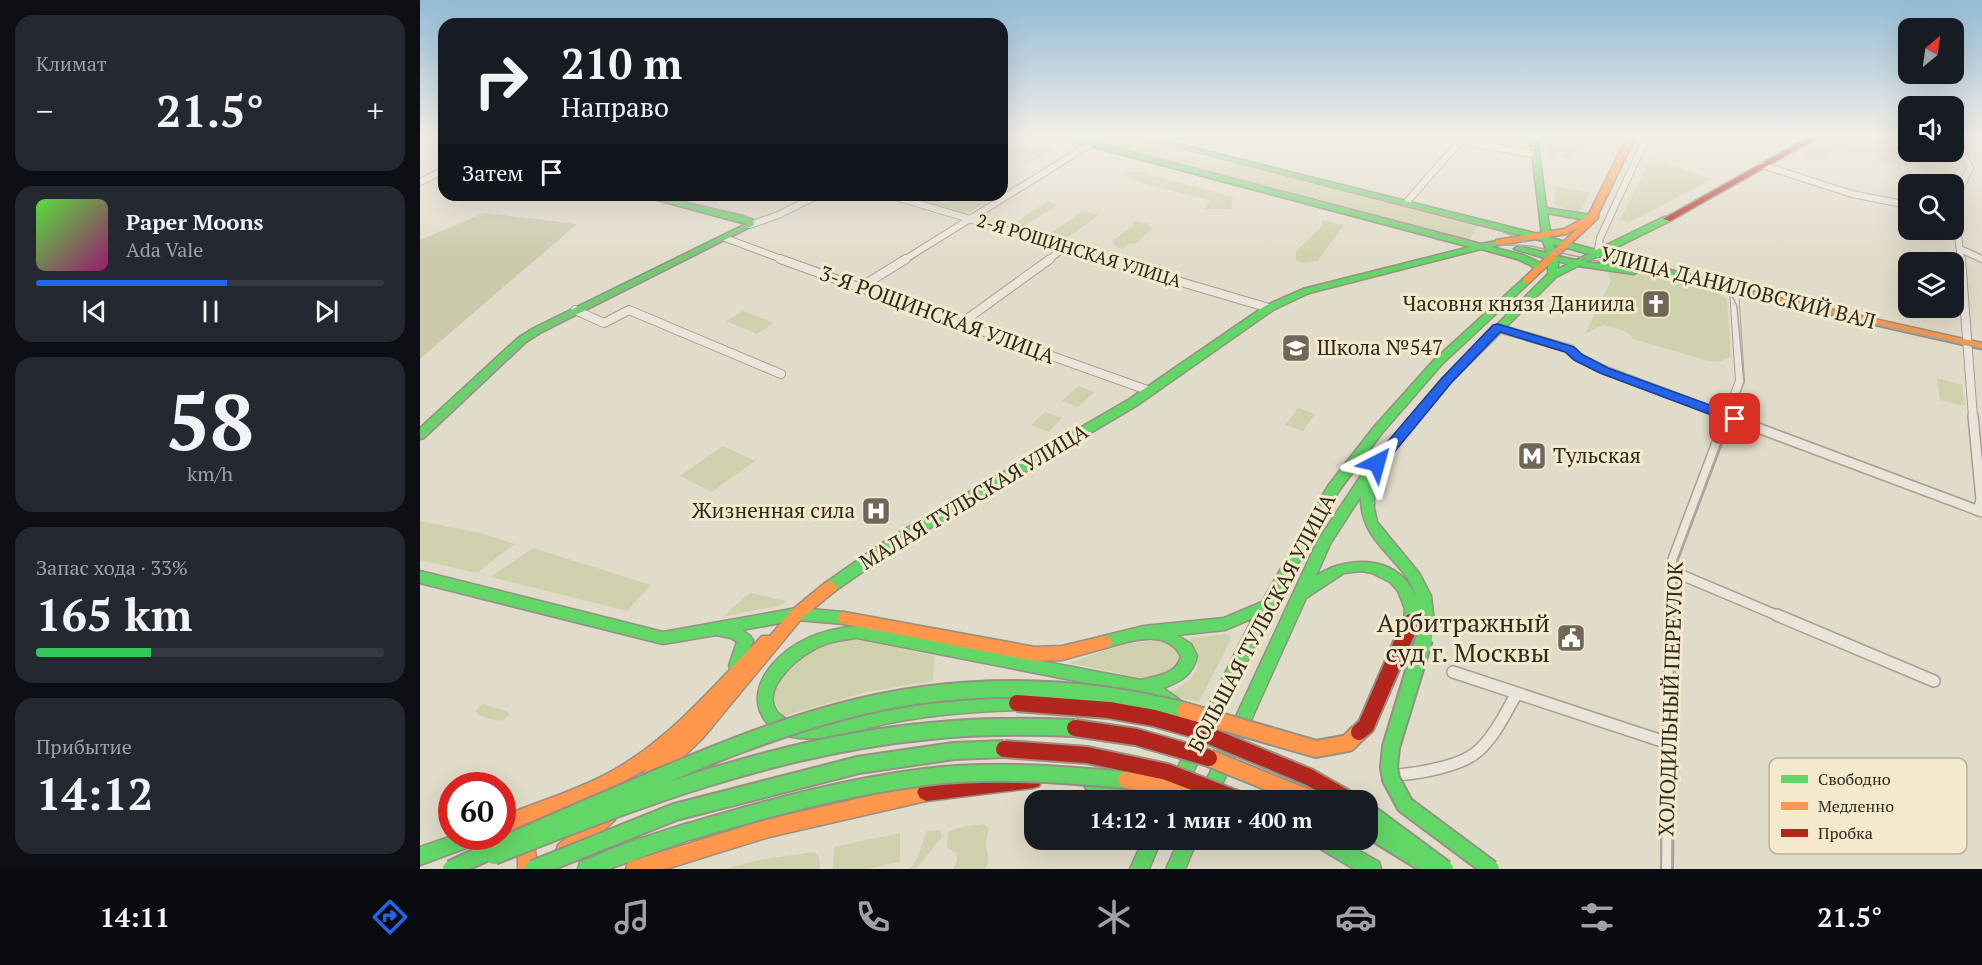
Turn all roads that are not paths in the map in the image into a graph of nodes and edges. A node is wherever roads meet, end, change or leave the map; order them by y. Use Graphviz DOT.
graph roads {
  1 [pos="1039,177"];
  2 [pos="1218,177"];
  3 [pos="1301,177"];
  4 [pos="1429,177"];
  5 [pos="1538,177"];
  6 [pos="1612,177"];
  7 [pos="1628,177"];
  8 [pos="1742,177"];
  9 [pos="1798,177"];
  10 [pos="1008,196"];
  11 [pos="668,201"];
  12 [pos="807,201"];
  13 [pos="910,201"];
  14 [pos="1000,201"];
  15 [pos="1406,203"];
  16 [pos="1898,203"];
  17 [pos="1542,210"];
  18 [pos="1593,217"];
  19 [pos="971,219"];
  20 [pos="750,225"];
  21 [pos="1496,226"];
  22 [pos="725,238"];
  23 [pos="1958,240"];
  24 [pos="1550,246"];
  25 [pos="1066,247"];
  26 [pos="1481,247"];
  27 [pos="1960,249"];
  28 [pos="1597,254"];
  29 [pos="1982,258"];
  30 [pos="1579,264"];
  31 [pos="1538,270"];
  32 [pos="1553,275"];
  33 [pos="859,288"];
  34 [pos="1729,289"];
  35 [pos="1269,308"];
  36 [pos="575,310"];
  37 [pos="960,324"];
  38 [pos="1498,328"];
  39 [pos="1966,343"];
  40 [pos="1982,346"];
  41 [pos="781,374"];
  42 [pos="1150,391"];
  43 [pos="1728,416"];
  44 [pos="420,435"];
  45 [pos="1368,474"];
  46 [pos="1980,512"];
  47 [pos="1672,572"];
  48 [pos="420,577"];
  49 [pos="1302,594"];
  50 [pos="1267,606"];
  51 [pos="797,614"];
  52 [pos="709,630"];
  53 [pos="1136,634"];
  54 [pos="1453,672"];
  55 [pos="732,675"];
  56 [pos="1934,681"];
  57 [pos="1138,686"];
  58 [pos="1517,693"];
  59 [pos="1668,743"];
  60 [pos="1186,768"];
  61 [pos="1398,775"];
  62 [pos="1113,790"];
  63 [pos="1175,790"];
  64 [pos="1185,790"];
  65 [pos="1211,790"];
  66 [pos="1214,790"];
  67 [pos="1291,790"];
  68 [pos="1332,790"];
  69 [pos="516,819"];
  70 [pos="1378,819"];
  71 [pos="1378,835"];
  72 [pos="516,840"];
  73 [pos="438,849"];
  74 [pos="1139,850"];
  75 [pos="1147,850"];
  76 [pos="1184,850"];
  77 [pos="1341,850"];
  78 [pos="420,855"];
  79 [pos="451,869"];
  80 [pos="464,869"];
  81 [pos="527,869"];
  82 [pos="533,869"];
  83 [pos="546,869"];
  84 [pos="587,869"];
  85 [pos="635,869"];
  86 [pos="1137,869"];
  87 [pos="1175,869"];
  88 [pos="1372,869"];
  89 [pos="1433,869"];
  90 [pos="1445,869"];
  91 [pos="1491,869"];
  92 [pos="1666,869"];
  1 -- 10 [label="street"];
  2 -- 26 [label="main road"];
  3 -- 15 [label="main road"];
  4 -- 15 [label="street"];
  5 -- 17 [label="main road"];
  6 -- 18 [label="main road"];
  7 -- 28 [label="street"];
  8 -- 28 [label="main road"];
  9 -- 16 [label="street"];
  11 -- 20 [label="main road"];
  12 -- 20 [label="street"];
  13 -- 19 [label="street, 2-Я РОЩИНСКАЯ УЛИЦА"];
  14 -- 19 [label="street"];
  15 -- 21 [label="main road"];
  17 -- 18 [label="main road"];
  17 -- 24 [label="main road"];
  18 -- 24 [label="main road, БОЛЬШАЯ ТУЛЬСКАЯ УЛИЦА"];
  18 -- 24 [label="main road"];
  19 -- 25 [label="street, 2-Я РОЩИНСКАЯ УЛИЦА"];
  19 -- 33 [label="street"];
  20 -- 22 [label="main road"];
  21 -- 24 [label="main road"];
  21 -- 26 [label="main road"];
  22 -- 33 [label="street, 3-Я РОЩИНСКАЯ УЛИЦА"];
  22 -- 36 [label="main road"];
  23 -- 27 [label="street"];
  24 -- 26 [label="main road"];
  24 -- 26 [label="main road"];
  24 -- 28 [label="main road, УЛИЦА ДАНИЛОВСКИЙ ВАЛ"];
  24 -- 30 [label="main road"];
  24 -- 31 [label="main road, БОЛЬШАЯ ТУЛЬСКАЯ УЛИЦА"];
  24 -- 32 [label="main road"];
  25 -- 35 [label="street, 2-Я РОЩИНСКАЯ УЛИЦА"];
  25 -- 37 [label="street"];
  26 -- 31 [label="main road"];
  26 -- 35 [label="main road, МАЛАЯ ТУЛЬСКАЯ УЛИЦА"];
  27 -- 29 [label="street"];
  27 -- 39 [label="street"];
  28 -- 30 [label="main road"];
  28 -- 34 [label="main road, УЛИЦА ДАНИЛОВСКИЙ ВАЛ"];
  30 -- 32 [label="main road"];
  30 -- 34 [label="main road"];
  31 -- 50 [label="main road, БОЛЬШАЯ ТУЛЬСКАЯ УЛИЦА"];
  32 -- 38 [label="main road, БОЛЬШАЯ ТУЛЬСКАЯ УЛИЦА"];
  33 -- 37 [label="street, 3-Я РОЩИНСКАЯ УЛИЦА"];
  34 -- 39 [label="main road, УЛИЦА ДАНИЛОВСКИЙ ВАЛ"];
  34 -- 43 [label="street, ХОЛОДИЛЬНЫЙ ПЕРЕУЛОК"];
  35 -- 42 [label="main road, МАЛАЯ ТУЛЬСКАЯ УЛИЦА"];
  36 -- 41 [label="street"];
  36 -- 44 [label="main road"];
  37 -- 42 [label="street, 3-Я РОЩИНСКАЯ УЛИЦА"];
  38 -- 43 [label="street"];
  38 -- 45 [label="main road, БОЛЬШАЯ ТУЛЬСКАЯ УЛИЦА"];
  39 -- 40 [label="main road, УЛИЦА ДАНИЛОВСКИЙ ВАЛ"];
  39 -- 46 [label="street"];
  42 -- 51 [label="main road, МАЛАЯ ТУЛЬСКАЯ УЛИЦА"];
  43 -- 46 [label="street"];
  43 -- 47 [label="street, ХОЛОДИЛЬНЫЙ ПЕРЕУЛОК"];
  45 -- 49 [label="main road, БОЛЬШАЯ ТУЛЬСКАЯ УЛИЦА"];
  45 -- 91 [label="main road, bridge"];
  47 -- 56 [label="street"];
  47 -- 59 [label="street, ХОЛОДИЛЬНЫЙ ПЕРЕУЛОК"];
  48 -- 52 [label="main road"];
  49 -- 65 [label="main road, БОЛЬШАЯ ТУЛЬСКАЯ УЛИЦА"];
  49 -- 79 [label="main road, bridge"];
  50 -- 53 [label="main road"];
  50 -- 60 [label="main road, БОЛЬШАЯ ТУЛЬСКАЯ УЛИЦА"];
  51 -- 52 [label="main road"];
  51 -- 53 [label="main road"];
  51 -- 55 [label="main road"];
  51 -- 83 [label="main road, МАЛАЯ ТУЛЬСКАЯ УЛИЦА"];
  52 -- 55 [label="main road"];
  53 -- 57 [label="main road"];
  54 -- 58 [label="street"];
  55 -- 69 [label="main road"];
  57 -- 60 [label="main road"];
  57 -- 68 [label="main road, bridge"];
  58 -- 59 [label="street"];
  58 -- 61 [label="street"];
  59 -- 92 [label="street, ХОЛОДИЛЬНЫЙ ПЕРЕУЛОК"];
  60 -- 63 [label="main road, БОЛЬШАЯ ТУЛЬСКАЯ УЛИЦА"];
  62 -- 85 [label="main road"];
  64 -- 84 [label="main road, bridge"];
  66 -- 82 [label="main road, bridge"];
  67 -- 80 [label="main road, bridge"];
  70 -- 90 [label="main road, bridge"];
  71 -- 89 [label="main road, bridge"];
  72 -- 81 [label="main road"];
  73 -- 78 [label="main road"];
  74 -- 86 [label="main road"];
  75 -- 86 [label="main road"];
  76 -- 87 [label="main road"];
  77 -- 88 [label="main road"];
}
